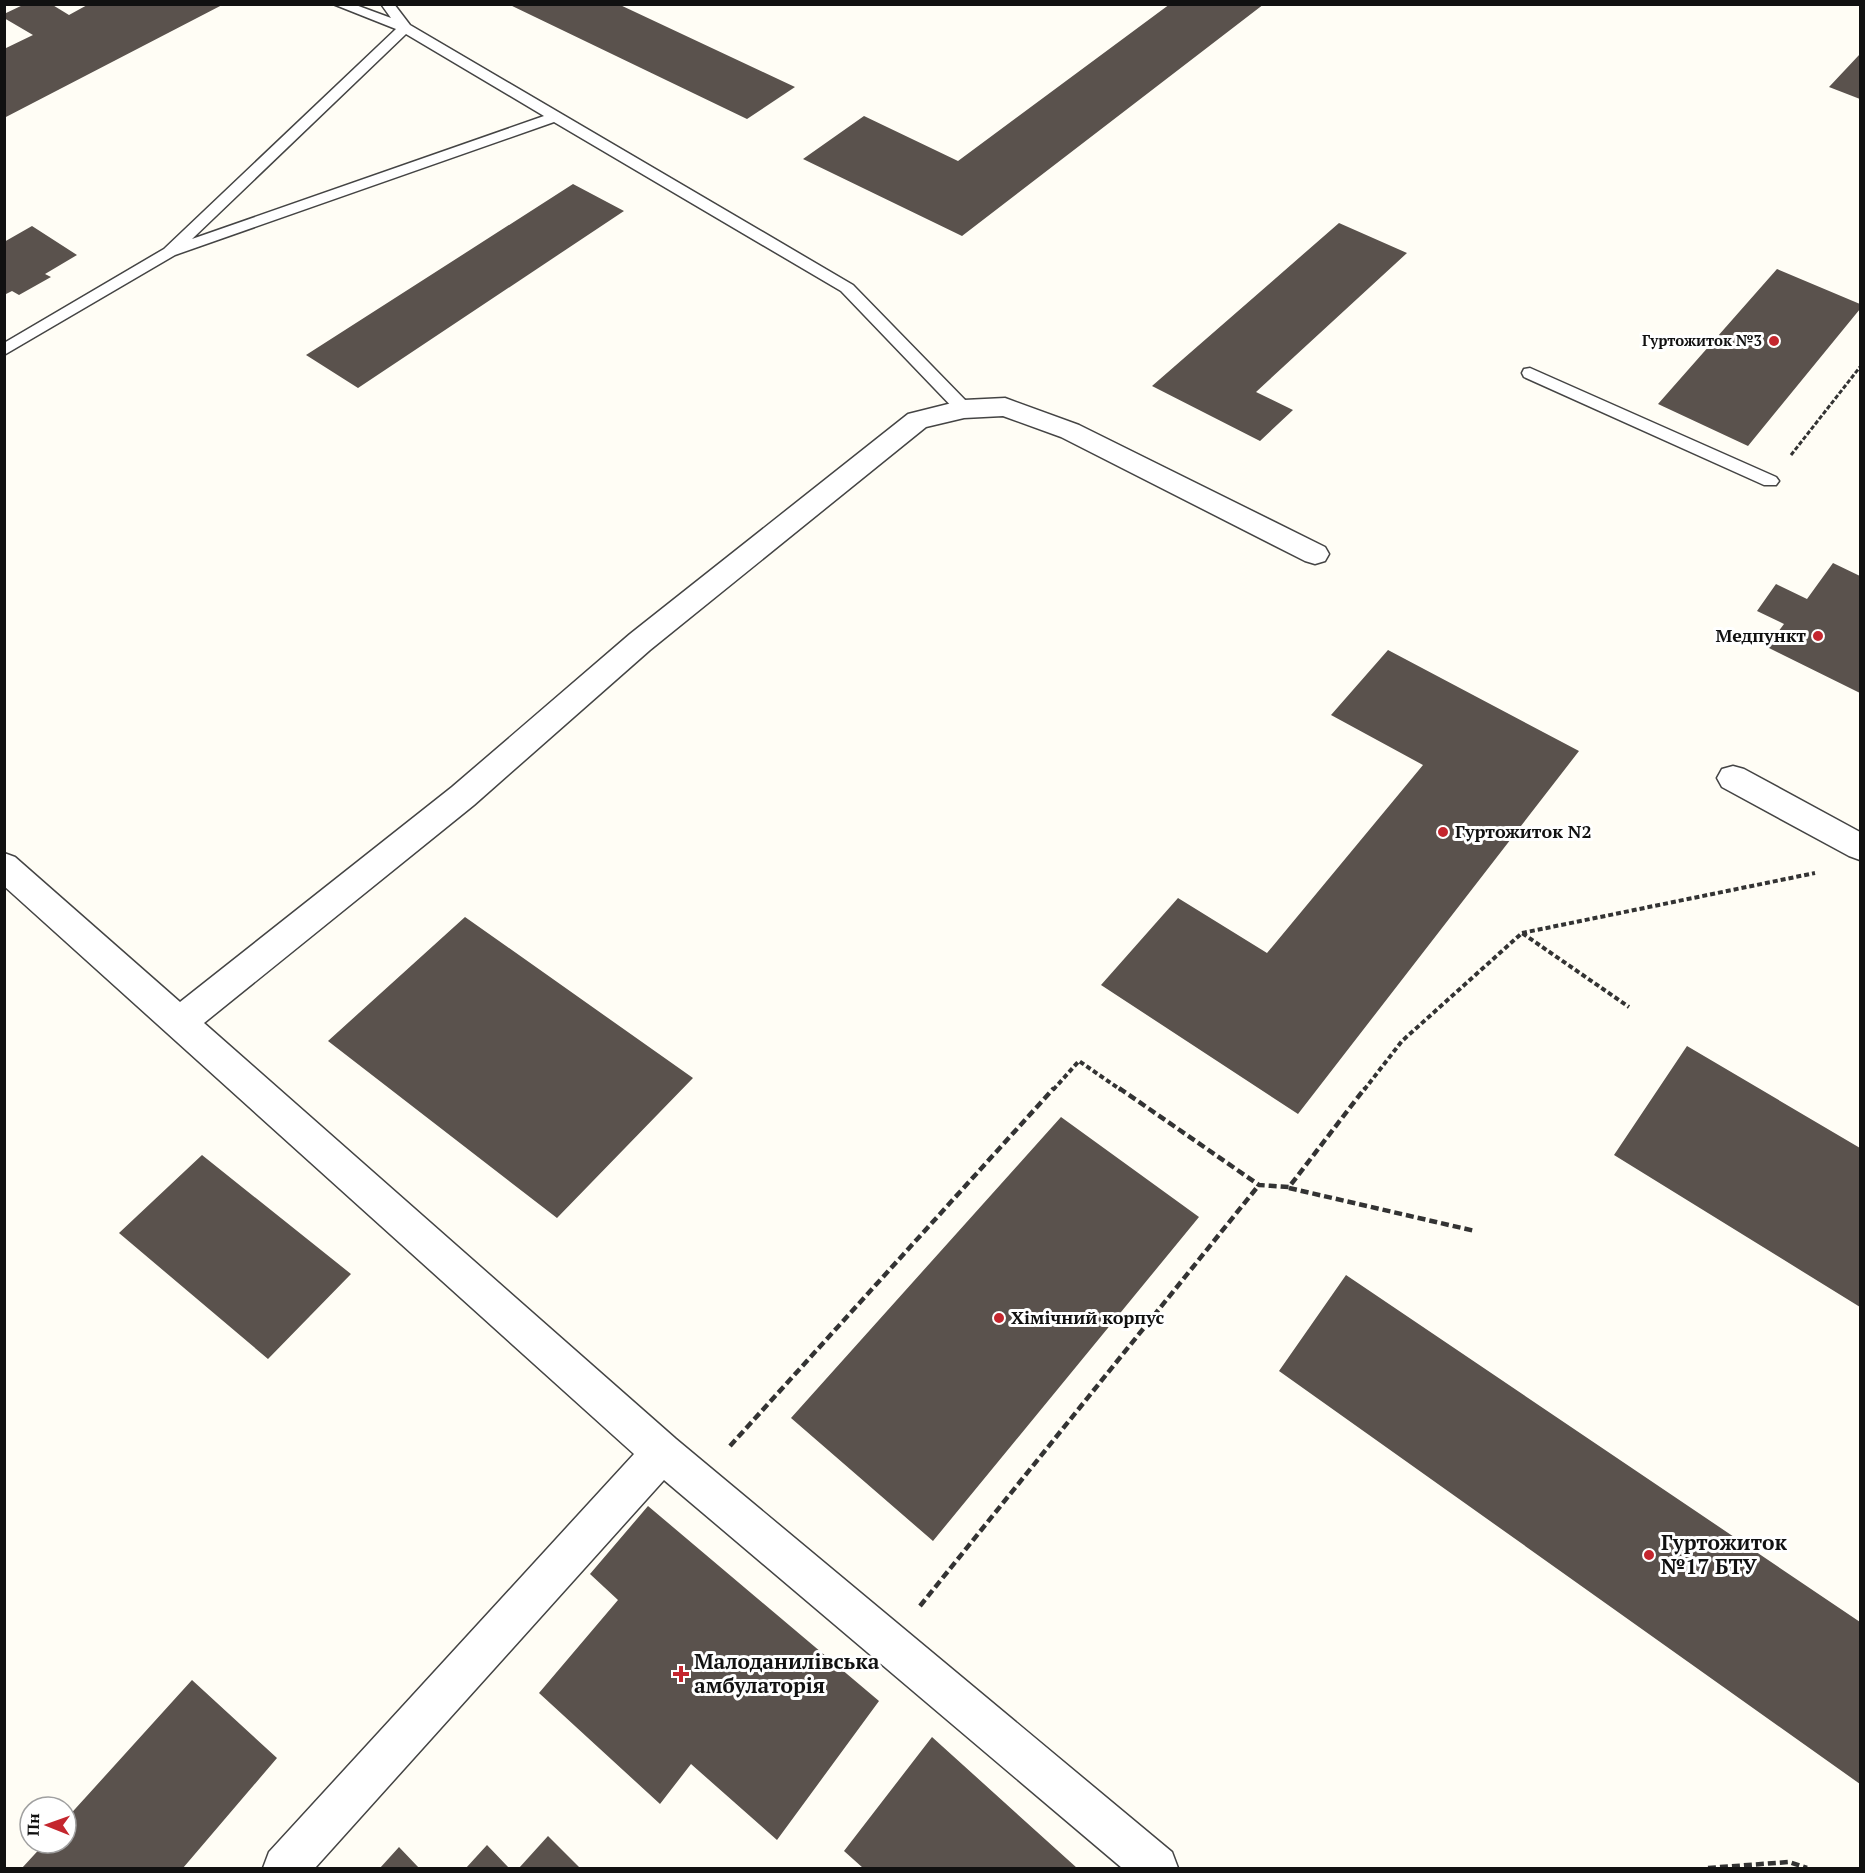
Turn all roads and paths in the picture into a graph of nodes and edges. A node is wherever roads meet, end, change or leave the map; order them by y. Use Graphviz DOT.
graph roads {
  1 [pos="339,4"];
  2 [pos="387,4"];
  3 [pos="405,28"];
  4 [pos="554,117"];
  5 [pos="169,252"];
  6 [pos="4,350"];
  7 [pos="1860,367"];
  8 [pos="1530,373"];
  9 [pos="964,409"];
  10 [pos="1770,481"];
  11 [pos="1315,554"];
  12 [pos="1733,778"];
  13 [pos="1860,847"];
  14 [pos="4,866"];
  15 [pos="1826,870"];
  16 [pos="1522,933"];
  17 [pos="1629,1007"];
  18 [pos="180,1022"];
  19 [pos="1259,1185"];
  20 [pos="1289,1187"];
  21 [pos="1475,1231"];
  22 [pos="663,1453"];
  23 [pos="698,1482"];
  24 [pos="889,1644"];
  25 [pos="285,1869"];
  26 [pos="1156,1869"];
  27 [pos="1708,1869"];
  28 [pos="1807,1869"];
  1 -- 3 [label="lane"];
  2 -- 3 [label="lane"];
  3 -- 4 [label="lane"];
  3 -- 5 [label="lane"];
  4 -- 5 [label="lane"];
  4 -- 9 [label="lane"];
  5 -- 6 [label="lane"];
  7 -- 10 [label="path"];
  8 -- 10 [label="lane"];
  9 -- 11 [label="street"];
  9 -- 18 [label="street"];
  12 -- 13 [label="street"];
  14 -- 18 [label="street"];
  15 -- 16 [label="path"];
  16 -- 17 [label="path"];
  16 -- 20 [label="path"];
  18 -- 22 [label="street"];
  19 -- 20 [label="path"];
  19 -- 23 [label="path"];
  19 -- 24 [label="path"];
  20 -- 21 [label="path"];
  22 -- 23 [label="street"];
  22 -- 25 [label="street"];
  23 -- 24 [label="street"];
  24 -- 26 [label="street"];
  27 -- 28 [label="path"];
}
